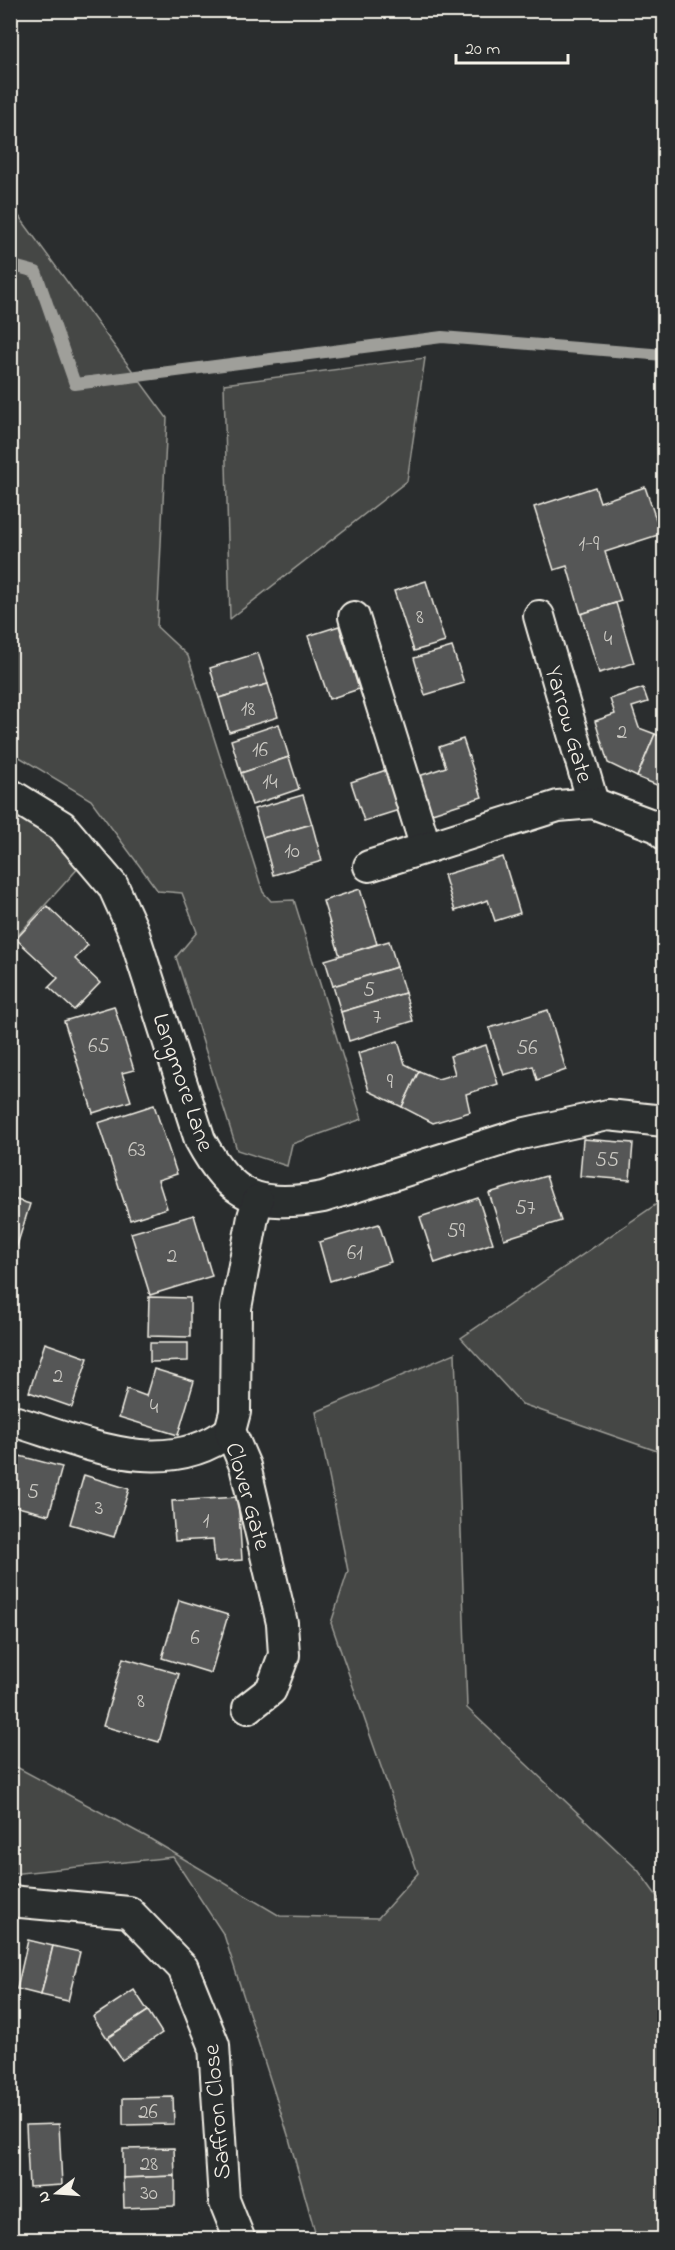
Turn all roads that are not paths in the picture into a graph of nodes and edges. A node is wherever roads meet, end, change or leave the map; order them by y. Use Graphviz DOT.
graph roads {
  1 [pos="539,616"];
  2 [pos="354,617"];
  3 [pos="10,794"];
  4 [pos="593,803"];
  5 [pos="664,830"];
  6 [pos="426,848"];
  7 [pos="369,866"];
  8 [pos="664,1121"];
  9 [pos="258,1200"];
  10 [pos="10,1420"];
  11 [pos="230,1431"];
  12 [pos="248,1708"];
  13 [pos="10,1901"];
  14 [pos="240,2240"];
  1 -- 4 [label="street, Yarrow Gate"];
  2 -- 6 [label="street"];
  3 -- 9 [label="street, Langmore Lane"];
  4 -- 5 [label="street"];
  4 -- 6 [label="street, Yarrow Gate"];
  6 -- 7 [label="street, Yarrow Gate"];
  8 -- 9 [label="street, Langmore Lane"];
  9 -- 11 [label="street, Clover Gate"];
  10 -- 11 [label="street"];
  11 -- 12 [label="street, Clover Gate"];
  13 -- 14 [label="street, Saffron Close"];
}
